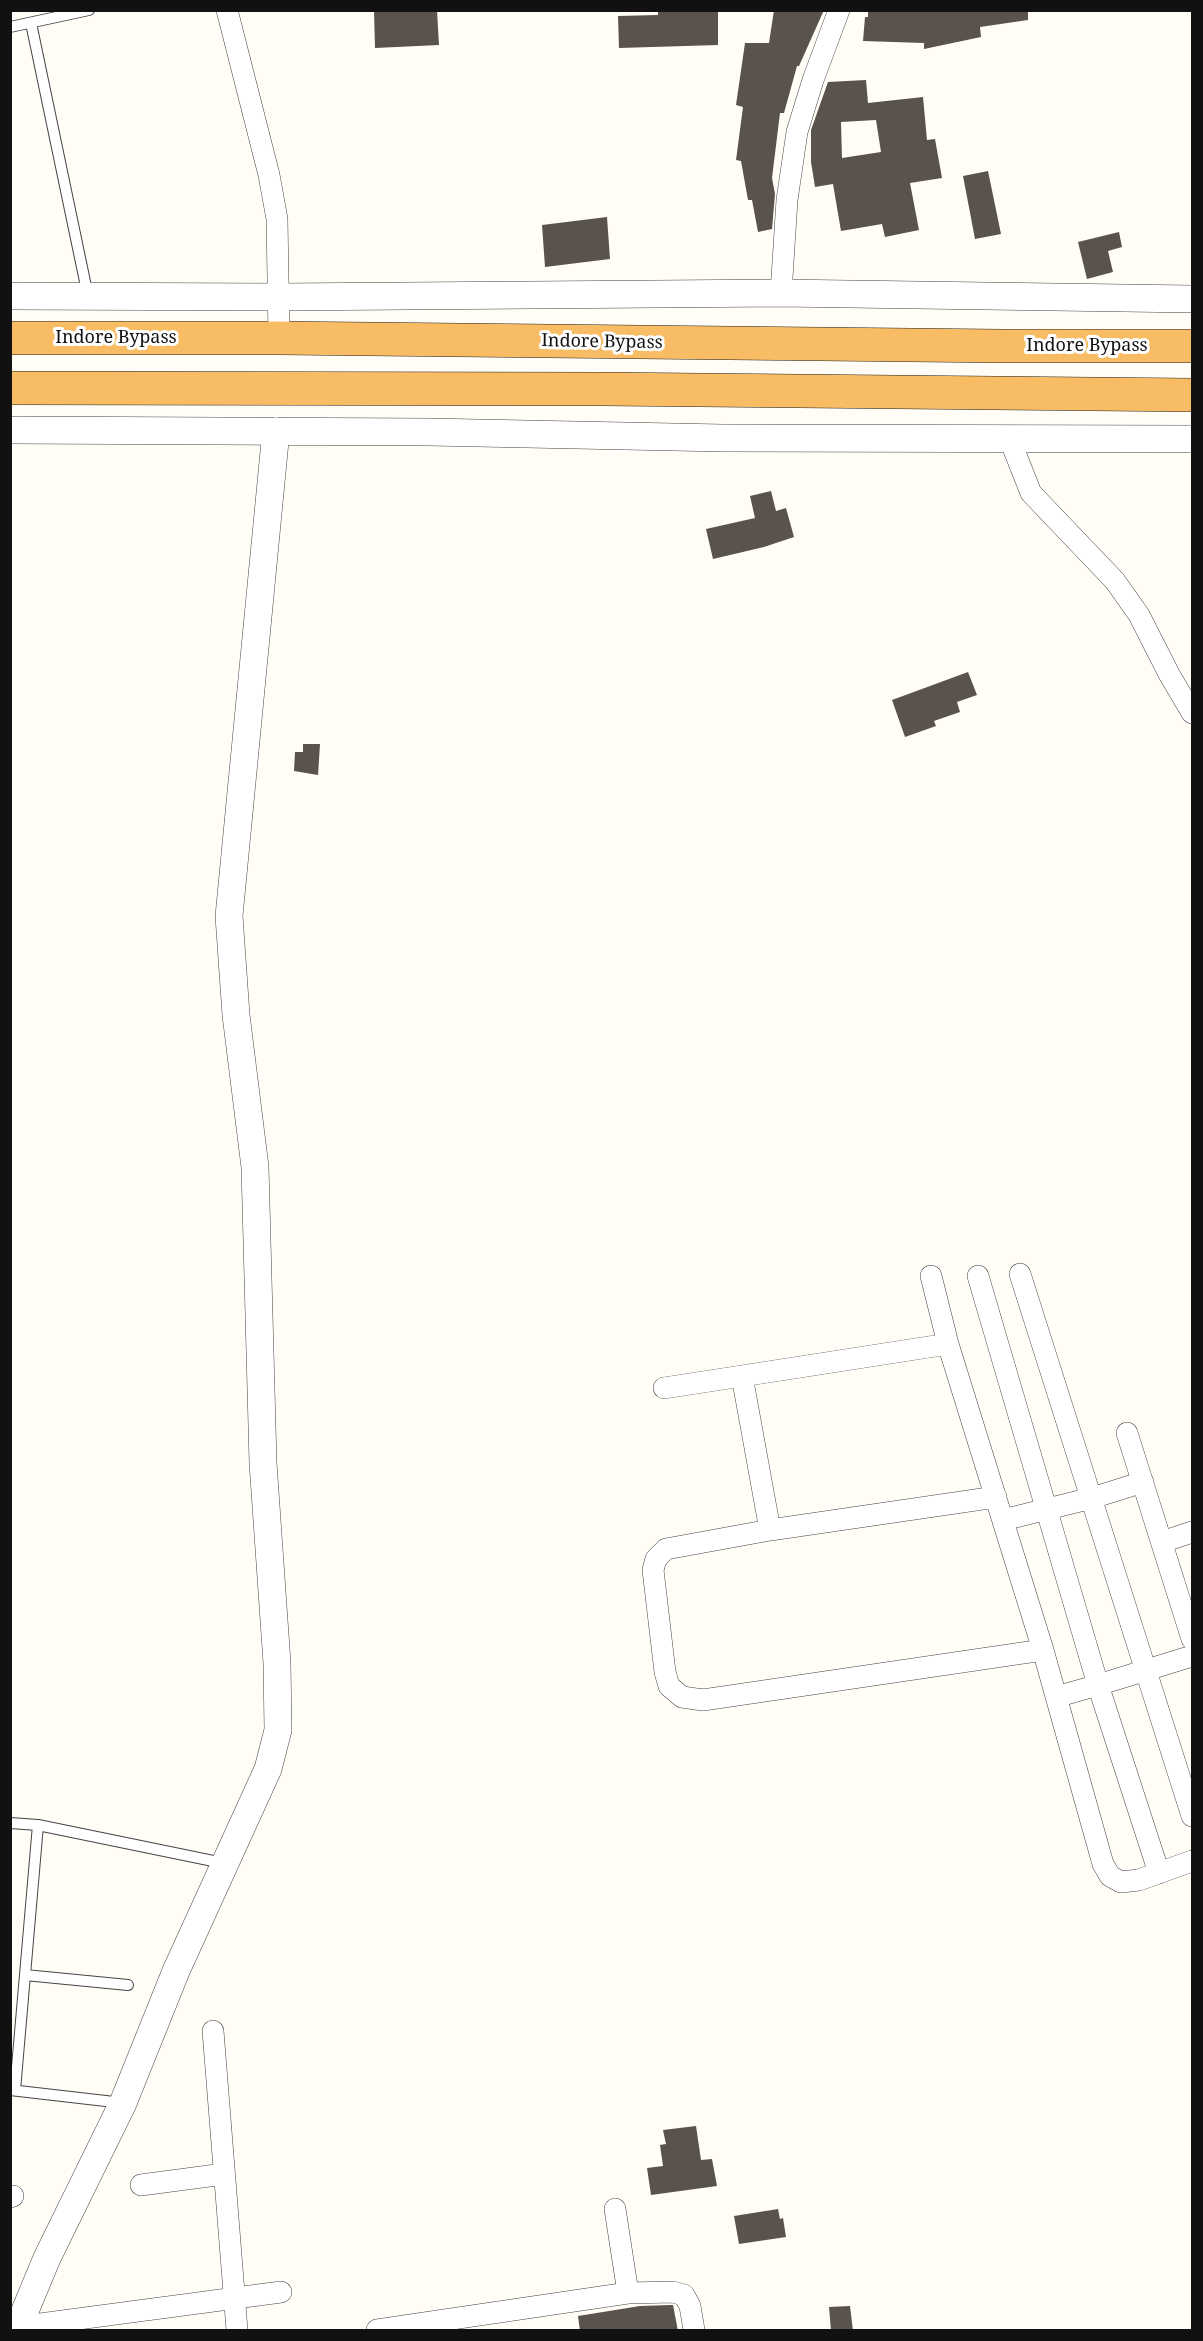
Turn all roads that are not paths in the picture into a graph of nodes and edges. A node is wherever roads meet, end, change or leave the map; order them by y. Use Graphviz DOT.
graph roads {
  1 [pos="89,10"];
  2 [pos="227,10"];
  3 [pos="839,10"];
  4 [pos="31,23"];
  5 [pos="10,27"];
  6 [pos="781,293"];
  7 [pos="10,296"];
  8 [pos="88,296"];
  9 [pos="280,297"];
  10 [pos="1192,299"];
  11 [pos="10,338"];
  12 [pos="279,338"];
  13 [pos="1192,346"];
  14 [pos="10,388"];
  15 [pos="1192,395"];
  16 [pos="10,430"];
  17 [pos="276,431"];
  18 [pos="1192,439"];
  19 [pos="1010,440"];
  20 [pos="1192,713"];
  21 [pos="1020,1274"];
  22 [pos="931,1276"];
  23 [pos="978,1276"];
  24 [pos="948,1344"];
  25 [pos="742,1376"];
  26 [pos="664,1388"];
  27 [pos="1128,1433"];
  28 [pos="1143,1482"];
  29 [pos="996,1497"];
  30 [pos="1092,1498"];
  31 [pos="1047,1510"];
  32 [pos="1002,1520"];
  33 [pos="770,1530"];
  34 [pos="1192,1532"];
  35 [pos="1162,1542"];
  36 [pos="1192,1639"];
  37 [pos="1043,1650"];
  38 [pos="1192,1656"];
  39 [pos="1146,1669"];
  40 [pos="1098,1685"];
  41 [pos="1056,1697"];
  42 [pos="1192,1816"];
  43 [pos="10,1823"];
  44 [pos="38,1824"];
  45 [pos="1192,1861"];
  46 [pos="223,1863"];
  47 [pos="1159,1873"];
  48 [pos="25,1975"];
  49 [pos="128,1985"];
  50 [pos="213,2031"];
  51 [pos="13,2090"];
  52 [pos="123,2103"];
  53 [pos="224,2174"];
  54 [pos="141,2185"];
  55 [pos="615,2209"];
  56 [pos="282,2292"];
  57 [pos="628,2293"];
  58 [pos="234,2298"];
  59 [pos="15,2328"];
  60 [pos="237,2331"];
  61 [pos="377,2331"];
  62 [pos="694,2331"];
  1 -- 4 [label="lane"];
  2 -- 9 [label="street"];
  3 -- 6 [label="street"];
  4 -- 5 [label="lane"];
  4 -- 8 [label="lane"];
  6 -- 9 [label="street"];
  6 -- 10 [label="street"];
  7 -- 8 [label="street"];
  8 -- 9 [label="street"];
  9 -- 12 [label="street"];
  11 -- 12 [label="highway, Indore Bypass"];
  12 -- 13 [label="highway, Indore Bypass"];
  14 -- 15 [label="highway"];
  16 -- 17 [label="street"];
  17 -- 19 [label="street"];
  17 -- 46 [label="street"];
  18 -- 19 [label="street"];
  19 -- 20 [label="street"];
  21 -- 30 [label="street"];
  22 -- 24 [label="street"];
  23 -- 31 [label="street"];
  24 -- 25 [label="street"];
  24 -- 29 [label="street"];
  25 -- 26 [label="street"];
  25 -- 33 [label="street"];
  27 -- 28 [label="street"];
  28 -- 30 [label="street"];
  28 -- 35 [label="street"];
  29 -- 32 [label="street"];
  29 -- 33 [label="street"];
  30 -- 31 [label="street"];
  30 -- 39 [label="street"];
  31 -- 32 [label="street"];
  31 -- 40 [label="street"];
  32 -- 37 [label="street"];
  33 -- 37 [label="street"];
  34 -- 35 [label="street"];
  35 -- 36 [label="street"];
  37 -- 41 [label="street"];
  38 -- 39 [label="street"];
  39 -- 40 [label="street"];
  39 -- 42 [label="street"];
  40 -- 41 [label="street"];
  40 -- 47 [label="street"];
  41 -- 47 [label="street"];
  43 -- 44 [label="lane"];
  44 -- 46 [label="lane"];
  44 -- 48 [label="lane"];
  45 -- 47 [label="street"];
  46 -- 52 [label="street"];
  48 -- 49 [label="lane"];
  48 -- 51 [label="lane"];
  50 -- 53 [label="street"];
  51 -- 52 [label="lane"];
  52 -- 59 [label="street"];
  53 -- 54 [label="street"];
  53 -- 58 [label="street"];
  55 -- 57 [label="street"];
  56 -- 58 [label="street"];
  57 -- 61 [label="street"];
  57 -- 62 [label="street"];
  58 -- 59 [label="street"];
  58 -- 60 [label="street"];
}
